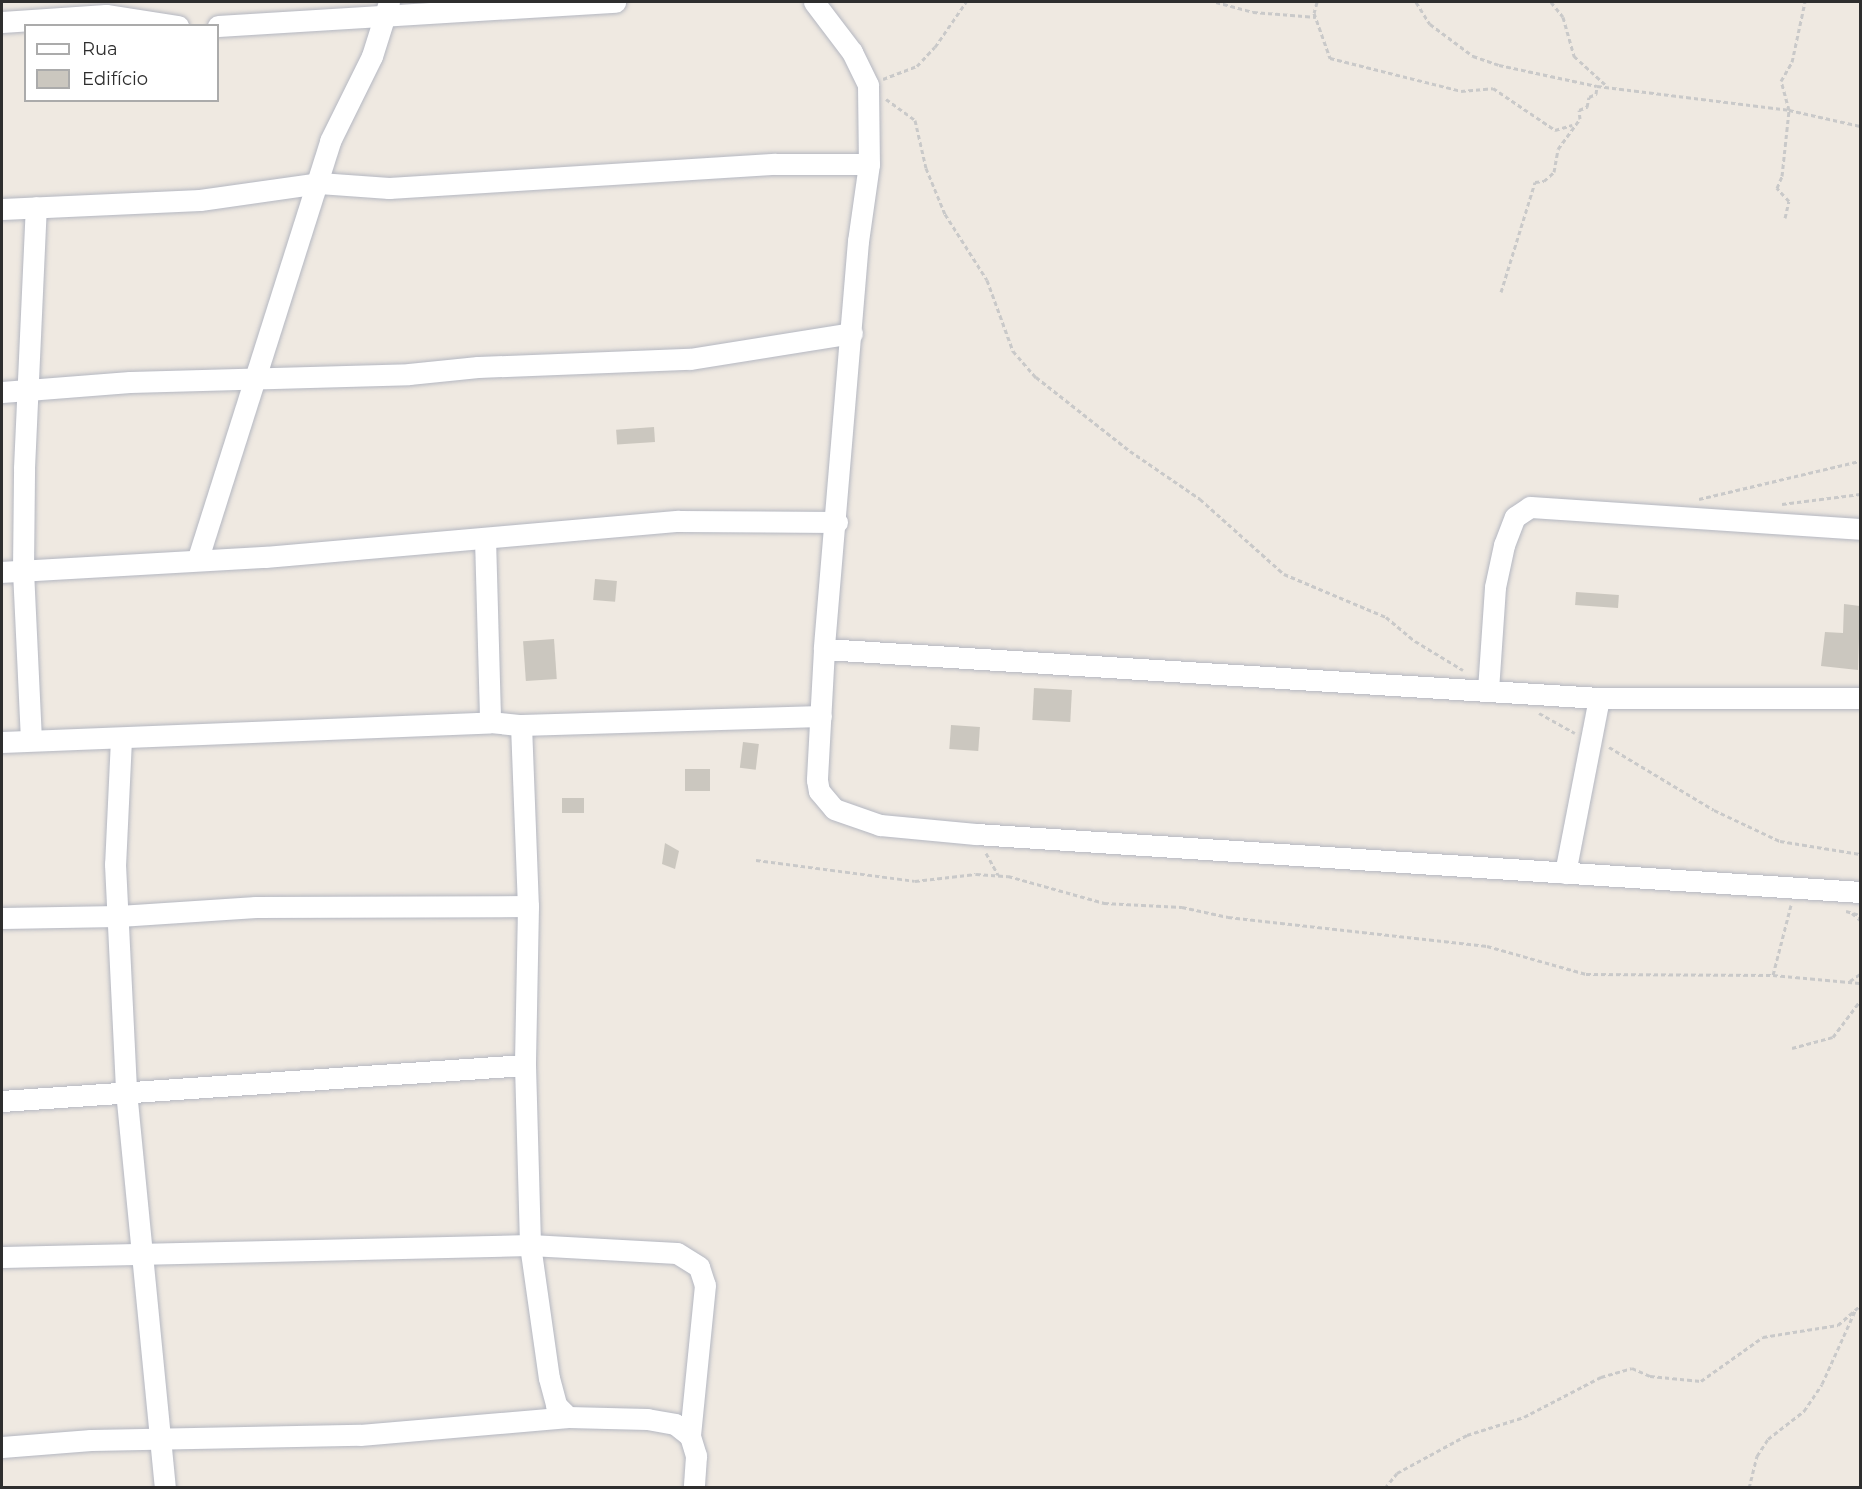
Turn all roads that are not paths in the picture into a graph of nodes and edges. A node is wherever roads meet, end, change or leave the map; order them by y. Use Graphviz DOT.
graph roads {
  1 [pos="615,2"];
  2 [pos="814,2"];
  3 [pos="387,10"];
  4 [pos="2,22"];
  5 [pos="165,24"];
  6 [pos="219,26"];
  7 [pos="869,164"];
  8 [pos="319,183"];
  9 [pos="36,207"];
  10 [pos="2,209"];
  11 [pos="852,333"];
  12 [pos="255,378"];
  13 [pos="27,391"];
  14 [pos="2,392"];
  15 [pos="837,522"];
  16 [pos="1860,529"];
  17 [pos="485,538"];
  18 [pos="198,558"];
  19 [pos="24,570"];
  20 [pos="2,572"];
  21 [pos="824,649"];
  22 [pos="1488,690"];
  23 [pos="1599,698"];
  24 [pos="1860,698"];
  25 [pos="821,716"];
  26 [pos="490,722"];
  27 [pos="521,724"];
  28 [pos="121,739"];
  29 [pos="31,740"];
  30 [pos="2,742"];
  31 [pos="1565,873"];
  32 [pos="1860,892"];
  33 [pos="528,906"];
  34 [pos="118,916"];
  35 [pos="2,918"];
  36 [pos="525,1065"];
  37 [pos="126,1091"];
  38 [pos="2,1101"];
  39 [pos="530,1245"];
  40 [pos="141,1255"];
  41 [pos="2,1257"];
  42 [pos="568,1417"];
  43 [pos="690,1436"];
  44 [pos="159,1438"];
  45 [pos="2,1448"];
  46 [pos="165,1488"];
  47 [pos="694,1488"];
  1 -- 3 [label="street"];
  2 -- 7 [label="street"];
  3 -- 6 [label="street"];
  3 -- 8 [label="street"];
  4 -- 5 [label="street"];
  7 -- 8 [label="street"];
  7 -- 11 [label="street"];
  8 -- 9 [label="street"];
  8 -- 12 [label="street"];
  9 -- 10 [label="street"];
  9 -- 13 [label="street"];
  11 -- 12 [label="street"];
  11 -- 15 [label="street"];
  12 -- 13 [label="street"];
  12 -- 18 [label="street"];
  13 -- 14 [label="street"];
  13 -- 19 [label="street"];
  15 -- 17 [label="street"];
  15 -- 21 [label="street"];
  16 -- 22 [label="street"];
  17 -- 18 [label="street"];
  17 -- 26 [label="street"];
  18 -- 19 [label="street"];
  19 -- 20 [label="street"];
  19 -- 29 [label="street"];
  21 -- 22 [label="street"];
  21 -- 25 [label="street"];
  22 -- 23 [label="street"];
  23 -- 24 [label="street"];
  23 -- 31 [label="street"];
  25 -- 27 [label="street"];
  25 -- 31 [label="street"];
  26 -- 27 [label="street"];
  26 -- 28 [label="street"];
  27 -- 33 [label="street"];
  28 -- 29 [label="street"];
  28 -- 34 [label="street"];
  29 -- 30 [label="street"];
  31 -- 32 [label="street"];
  33 -- 34 [label="street"];
  33 -- 36 [label="street"];
  34 -- 35 [label="street"];
  34 -- 37 [label="street"];
  36 -- 37 [label="street"];
  36 -- 39 [label="street"];
  37 -- 38 [label="street"];
  37 -- 40 [label="street"];
  39 -- 40 [label="street"];
  39 -- 42 [label="street"];
  39 -- 43 [label="street"];
  40 -- 41 [label="street"];
  40 -- 44 [label="street"];
  42 -- 43 [label="street"];
  42 -- 44 [label="street"];
  43 -- 47 [label="street"];
  44 -- 45 [label="street"];
  44 -- 46 [label="street"];
}
